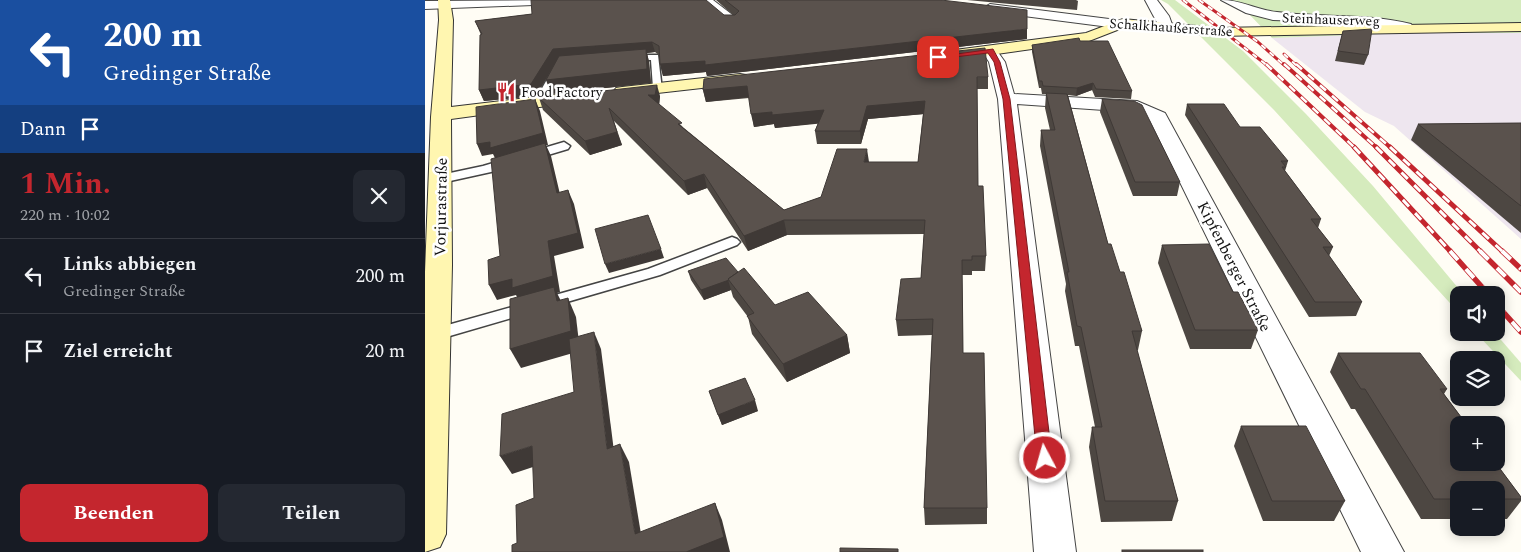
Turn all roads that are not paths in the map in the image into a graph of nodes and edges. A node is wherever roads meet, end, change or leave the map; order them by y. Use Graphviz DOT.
graph roads {
  1 [pos="559,0"];
  2 [pos="705,0"];
  3 [pos="1151,0"];
  4 [pos="1227,0"];
  5 [pos="444,2"];
  6 [pos="425,5"];
  7 [pos="1092,6"];
  8 [pos="981,7"];
  9 [pos="732,20"];
  10 [pos="1117,24"];
  11 [pos="1166,27"];
  12 [pos="1406,27"];
  13 [pos="1521,27"];
  14 [pos="990,50"];
  15 [pos="929,58"];
  16 [pos="615,59"];
  17 [pos="569,63"];
  18 [pos="756,77"];
  19 [pos="658,88"];
  20 [pos="609,93"];
  21 [pos="589,96"];
  22 [pos="1007,99"];
  23 [pos="539,101"];
  24 [pos="442,114"];
  25 [pos="564,146"];
  26 [pos="441,179"];
  27 [pos="732,242"];
  28 [pos="436,334"];
  29 [pos="425,534"];
  30 [pos="1055,552"];
  31 [pos="1383,552"];
  1 -- 5 [label="street"];
  2 -- 9 [label="street"];
  3 -- 11 [label="street"];
  4 -- 12 [label="street, Steinhauserweg"];
  5 -- 6 [label="street"];
  5 -- 24 [label="main road, Vorjurastraße"];
  7 -- 10 [label="street"];
  8 -- 10 [label="street, Schalkhaußerstraße"];
  10 -- 11 [label="main road, Schalkhaußerstraße"];
  10 -- 14 [label="main road"];
  11 -- 12 [label="main road, Schalkhaußerstraße"];
  12 -- 13 [label="main road, Schalkhaußerstraße"];
  14 -- 15 [label="main road"];
  14 -- 22 [label="street"];
  16 -- 19 [label="lane"];
  17 -- 23 [label="lane"];
  18 -- 19 [label="main road"];
  19 -- 20 [label="main road"];
  21 -- 23 [label="main road"];
  22 -- 30 [label="street"];
  22 -- 31 [label="street, Kipfenberger Straße"];
  23 -- 24 [label="main road"];
  24 -- 26 [label="main road, Vorjurastraße"];
  25 -- 26 [label="lane"];
  26 -- 28 [label="main road, Vorjurastraße"];
  27 -- 28 [label="lane"];
  28 -- 29 [label="main road, Vorjurastraße"];
}
